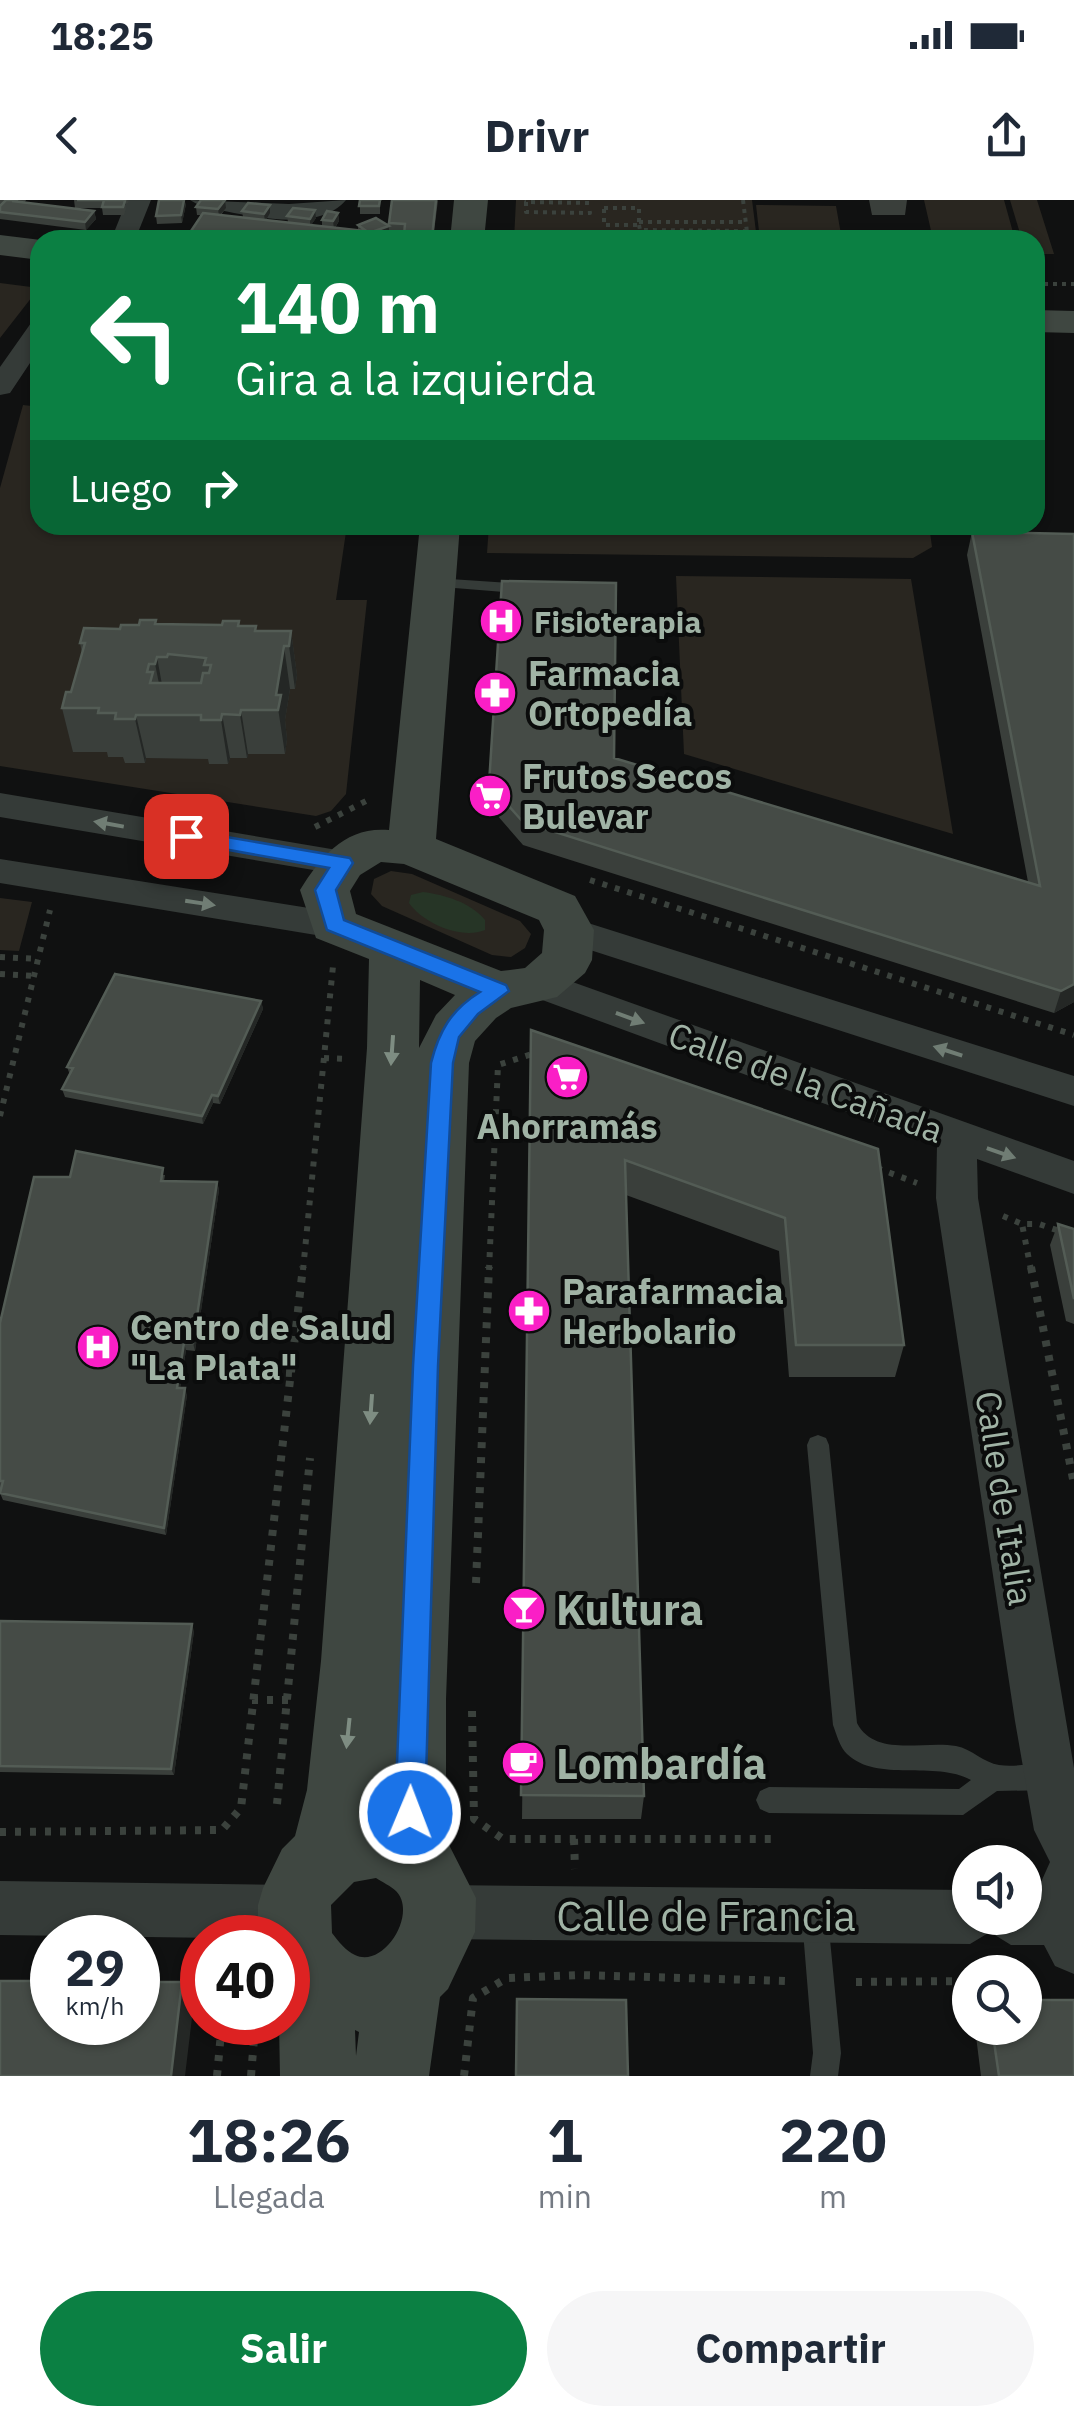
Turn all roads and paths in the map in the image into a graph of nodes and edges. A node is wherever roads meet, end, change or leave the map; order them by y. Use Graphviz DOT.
graph roads {
  1 [pos="138,200"];
  2 [pos="202,200"];
  3 [pos="334,200"];
  4 [pos="471,200"];
  5 [pos="744,200"];
  6 [pos="589,204"];
  7 [pos="516,207"];
  8 [pos="526,207"];
  9 [pos="604,208"];
  10 [pos="693,222"];
  11 [pos="746,222"];
  12 [pos="639,223"];
  13 [pos="128,230"];
  14 [pos="468,230"];
  15 [pos="694,230"];
  16 [pos="747,230"];
  17 [pos="0,245"];
  18 [pos="30,249"];
  19 [pos="0,264"];
  20 [pos="30,268"];
  21 [pos="1045,284"];
  22 [pos="1074,284"];
  23 [pos="1045,321"];
  24 [pos="1074,322"];
  25 [pos="30,344"];
  26 [pos="0,387"];
  27 [pos="439,535"];
  28 [pos="434,583"];
  29 [pos="550,595"];
  30 [pos="0,805"];
  31 [pos="411,848"];
  32 [pos="343,863"];
  33 [pos="0,871"];
  34 [pos="576,875"];
  35 [pos="53,899"];
  36 [pos="570,930"];
  37 [pos="330,940"];
  38 [pos="395,952"];
  39 [pos="0,956"];
  40 [pos="39,958"];
  41 [pos="0,974"];
  42 [pos="35,976"];
  43 [pos="518,988"];
  44 [pos="1074,1035"];
  45 [pos="546,1050"];
  46 [pos="1074,1091"];
  47 [pos="0,1116"];
  48 [pos="957,1138"];
  49 [pos="862,1162"];
  50 [pos="1074,1178"];
  51 [pos="957,1198"];
  52 [pos="1022,1224"];
  53 [pos="1074,1236"];
  54 [pos="271,1372"];
  55 [pos="292,1373"];
  56 [pos="818,1445"];
  57 [pos="1074,1484"];
  58 [pos="476,1602"];
  59 [pos="472,1698"];
  60 [pos="1050,1777"];
  61 [pos="993,1778"];
  62 [pos="769,1800"];
  63 [pos="0,1832"];
  64 [pos="790,1839"];
  65 [pos="1074,1854"];
  66 [pos="425,1882"];
  67 [pos="0,1908"];
  68 [pos="814,1914"];
  69 [pos="312,1915"];
  70 [pos="952,1916"];
  71 [pos="952,1981"];
  72 [pos="820,1982"];
  73 [pos="404,1983"];
  74 [pos="220,2045"];
  75 [pos="254,2045"];
  76 [pos="217,2076"];
  77 [pos="251,2076"];
  78 [pos="318,2076"];
  79 [pos="390,2076"];
  80 [pos="464,2076"];
  81 [pos="824,2076"];
  1 -- 13 [label="street"];
  2 -- 3 [label="street"];
  4 -- 14 [label="street"];
  5 -- 11 [label="path"];
  6 -- 8 [label="path"];
  6 -- 8 [label="path"];
  6 -- 9 [label="path"];
  7 -- 8 [label="path"];
  9 -- 12 [label="path"];
  9 -- 12 [label="path"];
  10 -- 11 [label="path"];
  10 -- 12 [label="path"];
  10 -- 15 [label="path"];
  11 -- 16 [label="path"];
  12 -- 15 [label="path"];
  17 -- 18 [label="street"];
  19 -- 20 [label="street"];
  21 -- 22 [label="path"];
  23 -- 24 [label="street"];
  25 -- 26 [label="street"];
  27 -- 28 [label="street"];
  28 -- 29 [label="lane"];
  28 -- 31 [label="street"];
  32 -- 30 [label="street, one-way"];
  31 -- 32 [label="street"];
  31 -- 36 [label="street"];
  32 -- 37 [label="street"];
  33 -- 37 [label="street, one-way"];
  34 -- 44 [label="path"];
  35 -- 40 [label="path"];
  36 -- 43 [label="street"];
  46 -- 36 [label="street, Calle de la Cañada, one-way"];
  37 -- 38 [label="street"];
  37 -- 55 [label="path"];
  38 -- 43 [label="street"];
  38 -- 69 [label="street, one-way"];
  39 -- 40 [label="path"];
  40 -- 42 [label="path"];
  41 -- 42 [label="path"];
  42 -- 47 [label="path"];
  43 -- 48 [label="street, Calle de la Cañada, one-way"];
  43 -- 66 [label="street"];
  45 -- 58 [label="path"];
  48 -- 50 [label="street, Calle de la Cañada, one-way"];
  48 -- 51 [label="street, Calle de Italia"];
  49 -- 51 [label="path"];
  51 -- 52 [label="path"];
  51 -- 60 [label="street, Calle de Italia"];
  52 -- 53 [label="path"];
  52 -- 57 [label="path"];
  54 -- 55 [label="path"];
  55 -- 63 [label="path"];
  56 -- 61 [label="lane"];
  59 -- 64 [label="path"];
  60 -- 61 [label="lane"];
  60 -- 65 [label="street, Calle de Italia"];
  61 -- 62 [label="lane"];
  66 -- 68 [label="street, Calle de Francia"];
  66 -- 69 [label="street"];
  66 -- 73 [label="street"];
  67 -- 69 [label="street"];
  68 -- 70 [label="street, Calle de Francia"];
  68 -- 72 [label="lane"];
  69 -- 73 [label="street"];
  69 -- 78 [label="street"];
  71 -- 72 [label="path"];
  72 -- 80 [label="path"];
  72 -- 81 [label="lane"];
  73 -- 79 [label="street"];
  74 -- 76 [label="path"];
  75 -- 77 [label="path"];
}
